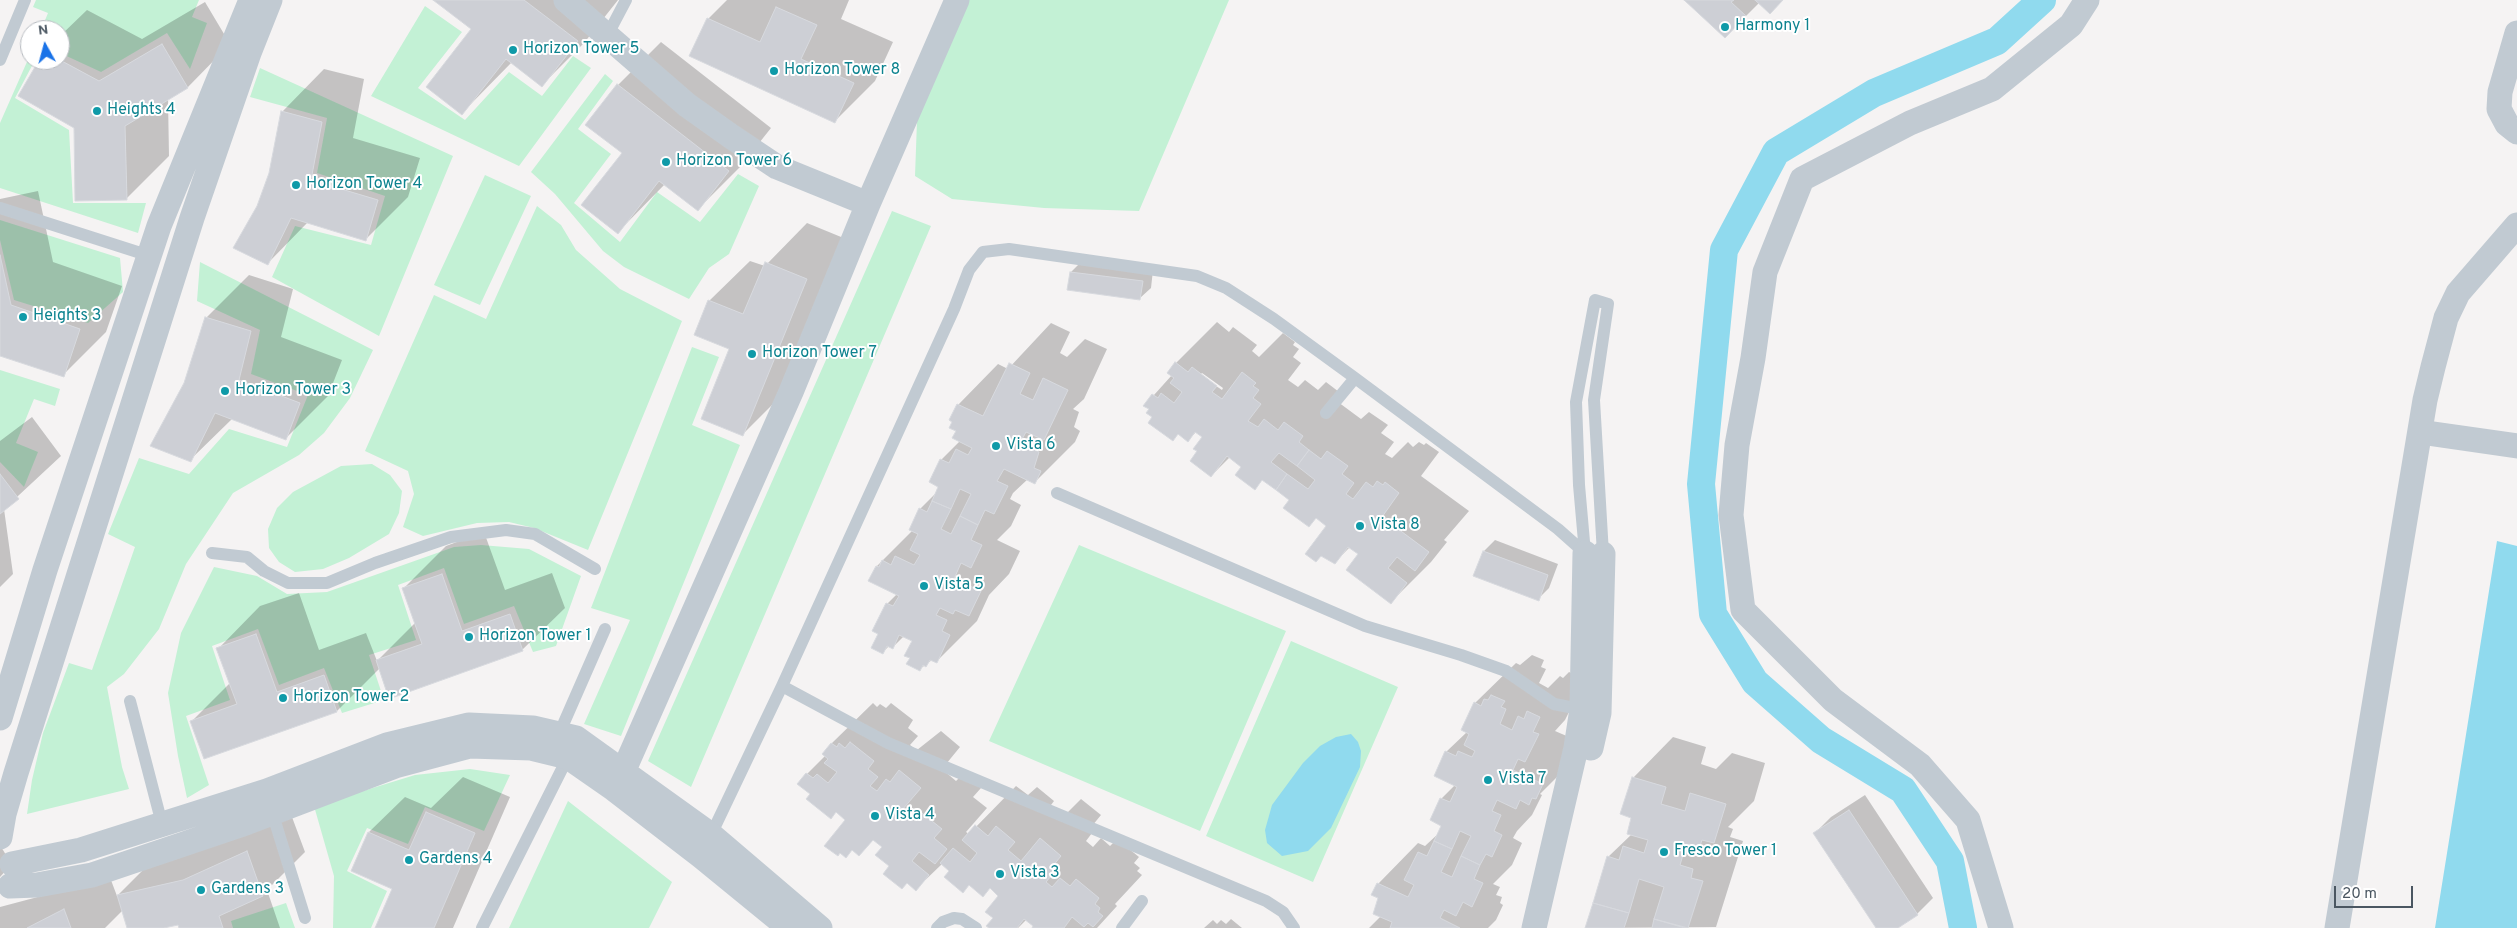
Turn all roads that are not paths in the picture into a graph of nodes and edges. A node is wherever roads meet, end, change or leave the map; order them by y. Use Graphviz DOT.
graph roads {
  1 [pos="25,0"];
  2 [pos="251,0"];
  3 [pos="270,0"];
  4 [pos="566,0"];
  5 [pos="626,0"];
  6 [pos="957,0"];
  7 [pos="2087,0"];
  8 [pos="2517,32"];
  9 [pos="607,36"];
  10 [pos="0,60"];
  11 [pos="2517,132"];
  12 [pos="868,204"];
  13 [pos="0,208"];
  14 [pos="2517,225"];
  15 [pos="150,256"];
  16 [pos="1355,378"];
  17 [pos="1326,413"];
  18 [pos="2420,432"];
  19 [pos="2517,446"];
  20 [pos="1057,493"];
  21 [pos="212,553"];
  22 [pos="1594,553"];
  23 [pos="595,569"];
  24 [pos="605,629"];
  25 [pos="782,686"];
  26 [pos="130,701"];
  27 [pos="1591,711"];
  28 [pos="0,718"];
  29 [pos="559,734"];
  30 [pos="568,757"];
  31 [pos="623,772"];
  32 [pos="272,812"];
  33 [pos="162,824"];
  34 [pos="711,835"];
  35 [pos="0,837"];
  36 [pos="5,873"];
  37 [pos="1142,901"];
  38 [pos="306,918"];
  39 [pos="482,928"];
  40 [pos="789,928"];
  41 [pos="820,928"];
  42 [pos="937,928"];
  43 [pos="976,928"];
  44 [pos="1122,928"];
  45 [pos="1294,928"];
  46 [pos="1534,928"];
  47 [pos="1550,928"];
  48 [pos="2001,928"];
  49 [pos="2337,928"];
  1 -- 10 [label="lane"];
  2 -- 15 [label="street"];
  3 -- 35 [label="street"];
  4 -- 9 [label="street"];
  5 -- 9 [label="lane"];
  6 -- 12 [label="street"];
  7 -- 48 [label="street"];
  8 -- 11 [label="street"];
  9 -- 12 [label="street"];
  12 -- 31 [label="street"];
  13 -- 15 [label="lane"];
  14 -- 18 [label="street"];
  15 -- 28 [label="street"];
  16 -- 17 [label="lane"];
  16 -- 22 [label="lane"];
  16 -- 25 [label="lane"];
  18 -- 19 [label="street"];
  18 -- 49 [label="street"];
  20 -- 27 [label="lane"];
  21 -- 23 [label="lane"];
  22 -- 22 [label="lane"];
  22 -- 27 [label="street"];
  24 -- 29 [label="lane"];
  25 -- 34 [label="lane"];
  25 -- 45 [label="lane"];
  26 -- 33 [label="lane"];
  27 -- 46 [label="street"];
  27 -- 47 [label="street"];
  29 -- 31 [label="street"];
  29 -- 33 [label="street"];
  30 -- 32 [label="street"];
  30 -- 39 [label="lane"];
  30 -- 40 [label="street"];
  31 -- 34 [label="street"];
  32 -- 36 [label="street"];
  32 -- 38 [label="lane"];
  33 -- 36 [label="street"];
  34 -- 41 [label="street"];
  37 -- 44 [label="lane"];
  42 -- 43 [label="lane"];
}
